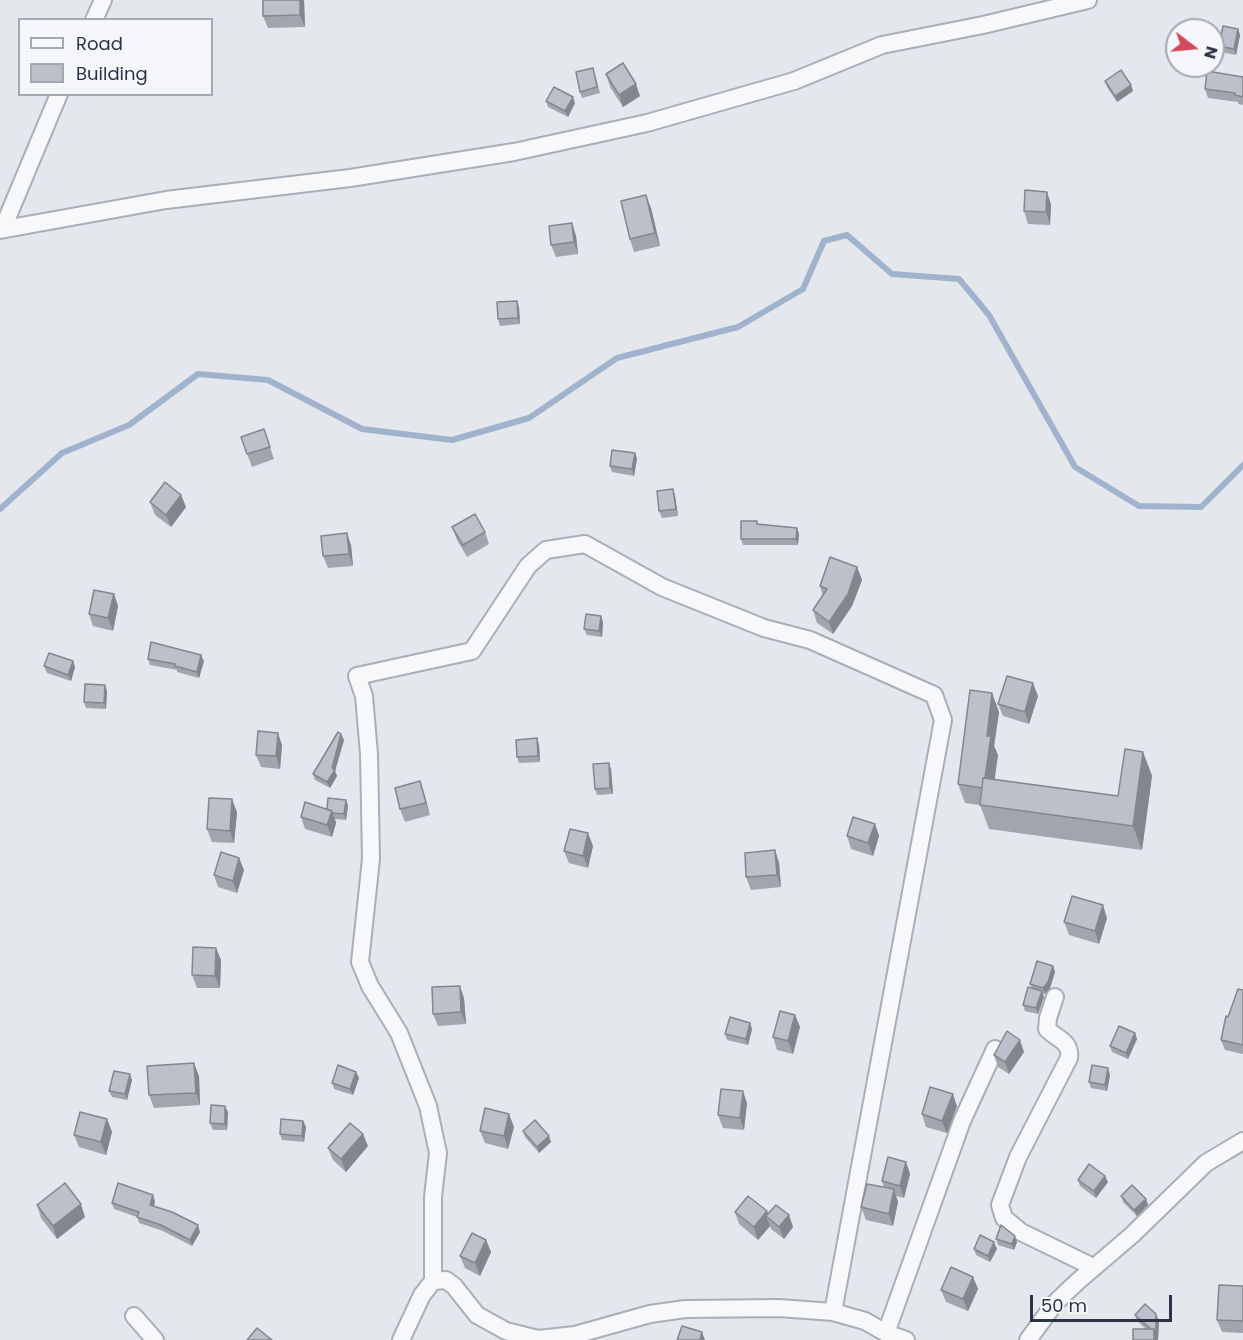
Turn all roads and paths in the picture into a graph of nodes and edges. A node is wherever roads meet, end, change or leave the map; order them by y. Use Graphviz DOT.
graph roads {
  1 [pos="103,0"];
  2 [pos="1088,0"];
  3 [pos="95,18"];
  4 [pos="58,96"];
  5 [pos="2,229"];
  6 [pos="1055,997"];
  7 [pos="995,1049"];
  8 [pos="1243,1141"];
  9 [pos="1093,1267"];
  10 [pos="433,1281"];
  11 [pos="833,1312"];
  12 [pos="134,1316"];
  13 [pos="886,1333"];
  14 [pos="155,1340"];
  15 [pos="401,1340"];
  16 [pos="906,1340"];
  17 [pos="1028,1340"];
  1 -- 3 [label="street"];
  2 -- 5 [label="street"];
  4 -- 5 [label="street"];
  6 -- 9 [label="street"];
  7 -- 13 [label="street"];
  8 -- 9 [label="street"];
  9 -- 17 [label="street"];
  10 -- 11 [label="street"];
  10 -- 11 [label="street"];
  10 -- 15 [label="street"];
  11 -- 13 [label="street"];
  12 -- 14 [label="street"];
  13 -- 16 [label="street"];
}
